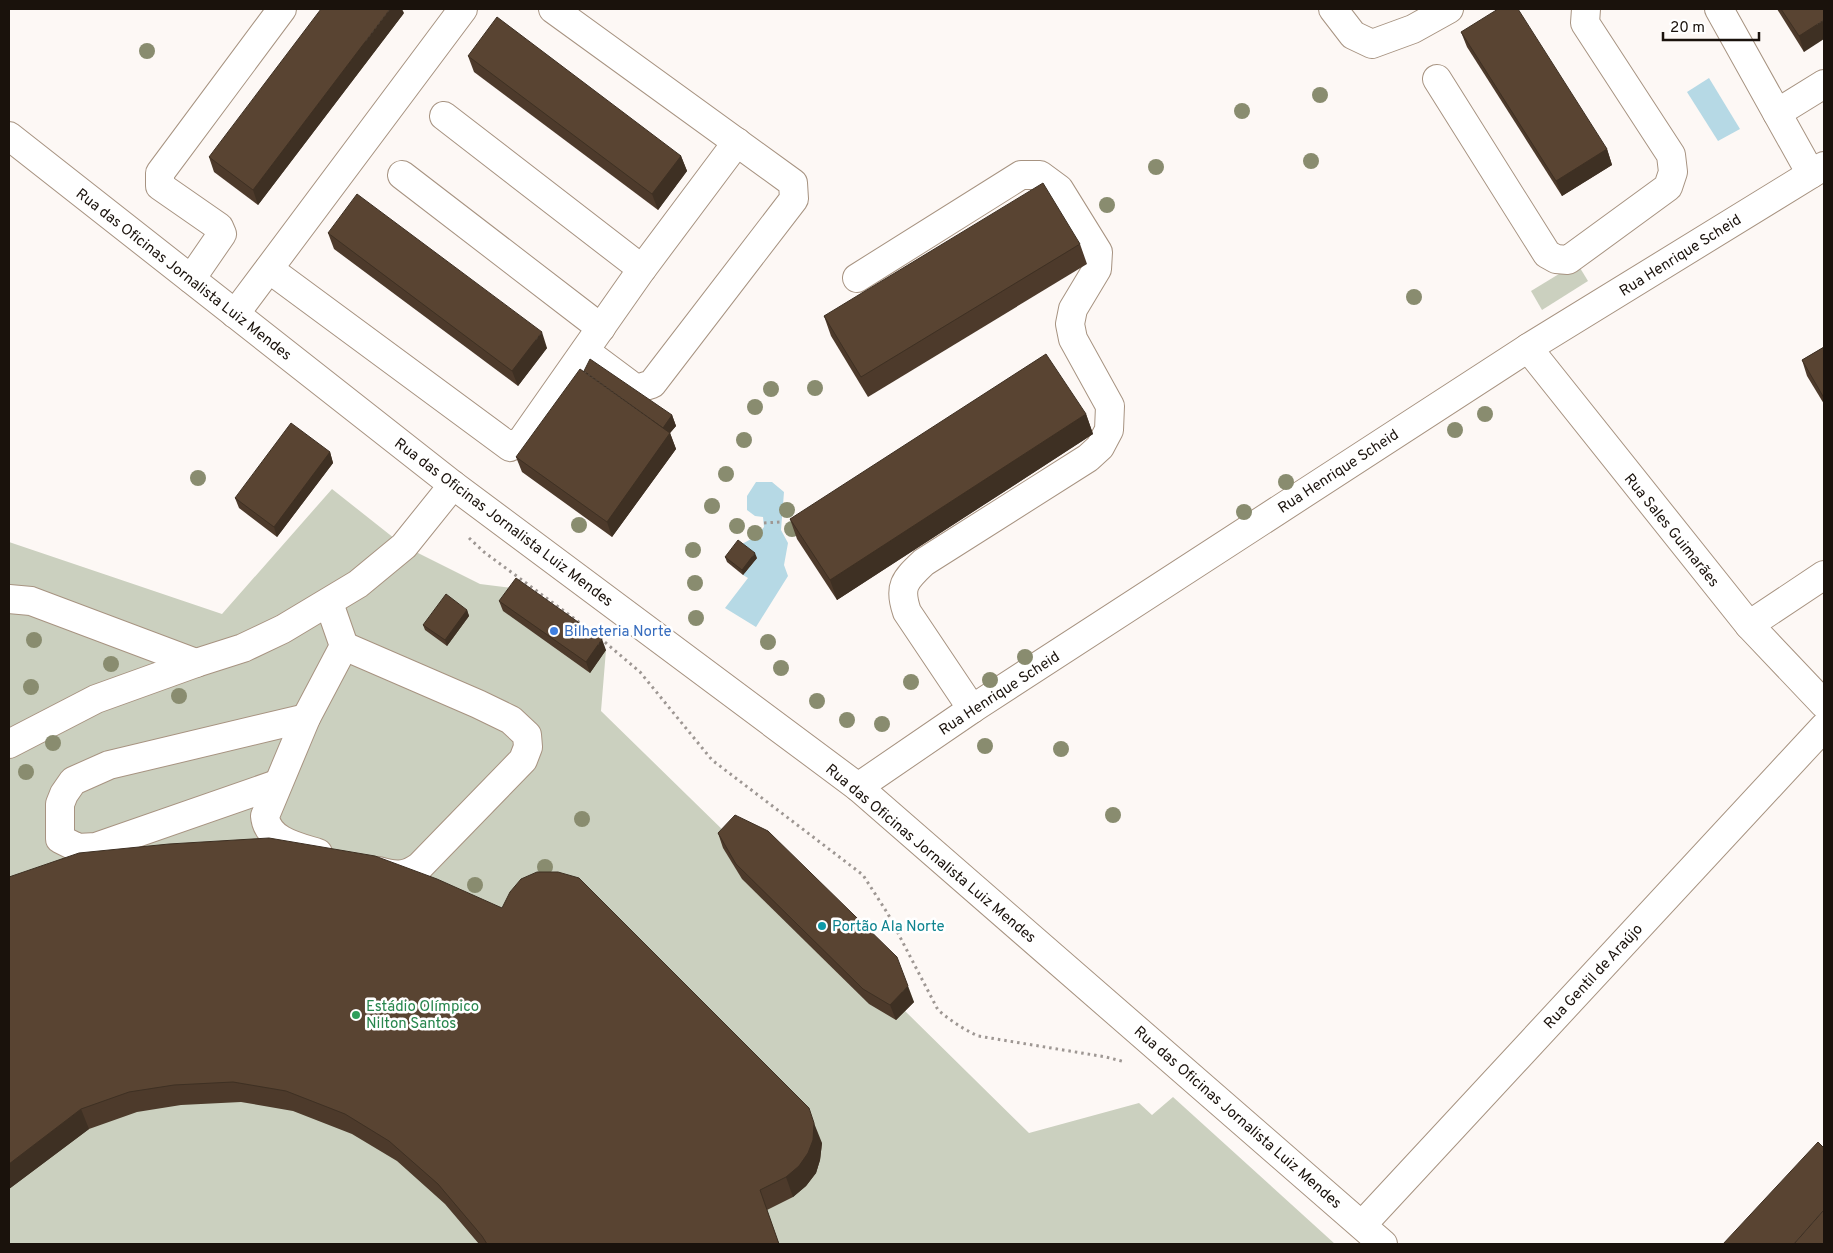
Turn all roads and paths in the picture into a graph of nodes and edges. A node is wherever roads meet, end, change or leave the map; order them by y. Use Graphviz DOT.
graph roads {
  1 [pos="282,9"];
  2 [pos="462,9"];
  3 [pos="553,9"];
  4 [pos="1333,9"];
  5 [pos="1449,9"];
  6 [pos="1586,9"];
  7 [pos="1719,9"];
  8 [pos="1436,79"];
  9 [pos="1824,84"];
  10 [pos="1777,113"];
  11 [pos="444,116"];
  12 [pos="9,136"];
  13 [pos="737,142"];
  14 [pos="1812,164"];
  15 [pos="402,174"];
  16 [pos="269,269"];
  17 [pos="642,269"];
  18 [pos="857,278"];
  19 [pos="191,280"];
  20 [pos="235,314"];
  21 [pos="601,328"];
  22 [pos="1528,348"];
  23 [pos="585,352"];
  24 [pos="453,485"];
  25 [pos="437,507"];
  26 [pos="781,522"];
  27 [pos="764,523"];
  28 [pos="1824,575"];
  29 [pos="9,599"];
  30 [pos="329,603"];
  31 [pos="1748,625"];
  32 [pos="344,646"];
  33 [pos="196,664"];
  34 [pos="1824,704"];
  35 [pos="972,710"];
  36 [pos="306,718"];
  37 [pos="1824,727"];
  38 [pos="9,744"];
  39 [pos="277,784"];
  40 [pos="858,787"];
  41 [pos="1130,1064"];
  42 [pos="1362,1225"];
  43 [pos="1383,1244"];
  1 -- 19 [label="street"];
  2 -- 16 [label="street"];
  3 -- 13 [label="street"];
  4 -- 5 [label="street"];
  6 -- 8 [label="street"];
  7 -- 10 [label="street"];
  9 -- 10 [label="street"];
  10 -- 14 [label="street"];
  11 -- 17 [label="street"];
  12 -- 19 [label="street, Rua das Oficinas Jornalista Luiz Mendes"];
  13 -- 17 [label="street"];
  13 -- 23 [label="street"];
  14 -- 22 [label="street, Rua Henrique Scheid"];
  15 -- 21 [label="street"];
  16 -- 20 [label="street"];
  16 -- 23 [label="street"];
  17 -- 21 [label="street"];
  18 -- 35 [label="street"];
  19 -- 20 [label="street, Rua das Oficinas Jornalista Luiz Mendes"];
  20 -- 24 [label="street, Rua das Oficinas Jornalista Luiz Mendes"];
  21 -- 23 [label="street"];
  22 -- 31 [label="street, Rua Sales Guimarães"];
  22 -- 35 [label="street, Rua Henrique Scheid"];
  24 -- 25 [label="street"];
  24 -- 40 [label="street, Rua das Oficinas Jornalista Luiz Mendes"];
  25 -- 30 [label="street"];
  25 -- 41 [label="path"];
  26 -- 27 [label="path"];
  28 -- 31 [label="street"];
  29 -- 33 [label="street"];
  30 -- 32 [label="street"];
  30 -- 33 [label="street"];
  31 -- 34 [label="street, Rua Sales Guimarães"];
  32 -- 36 [label="street"];
  32 -- 39 [label="street"];
  33 -- 38 [label="street"];
  35 -- 40 [label="street, Rua Henrique Scheid"];
  36 -- 39 [label="street"];
  36 -- 39 [label="street"];
  37 -- 42 [label="street, Rua Gentil de Araújo"];
  40 -- 42 [label="street, Rua das Oficinas Jornalista Luiz Mendes"];
  42 -- 43 [label="street, Rua das Oficinas Jornalista Luiz Mendes"];
}
